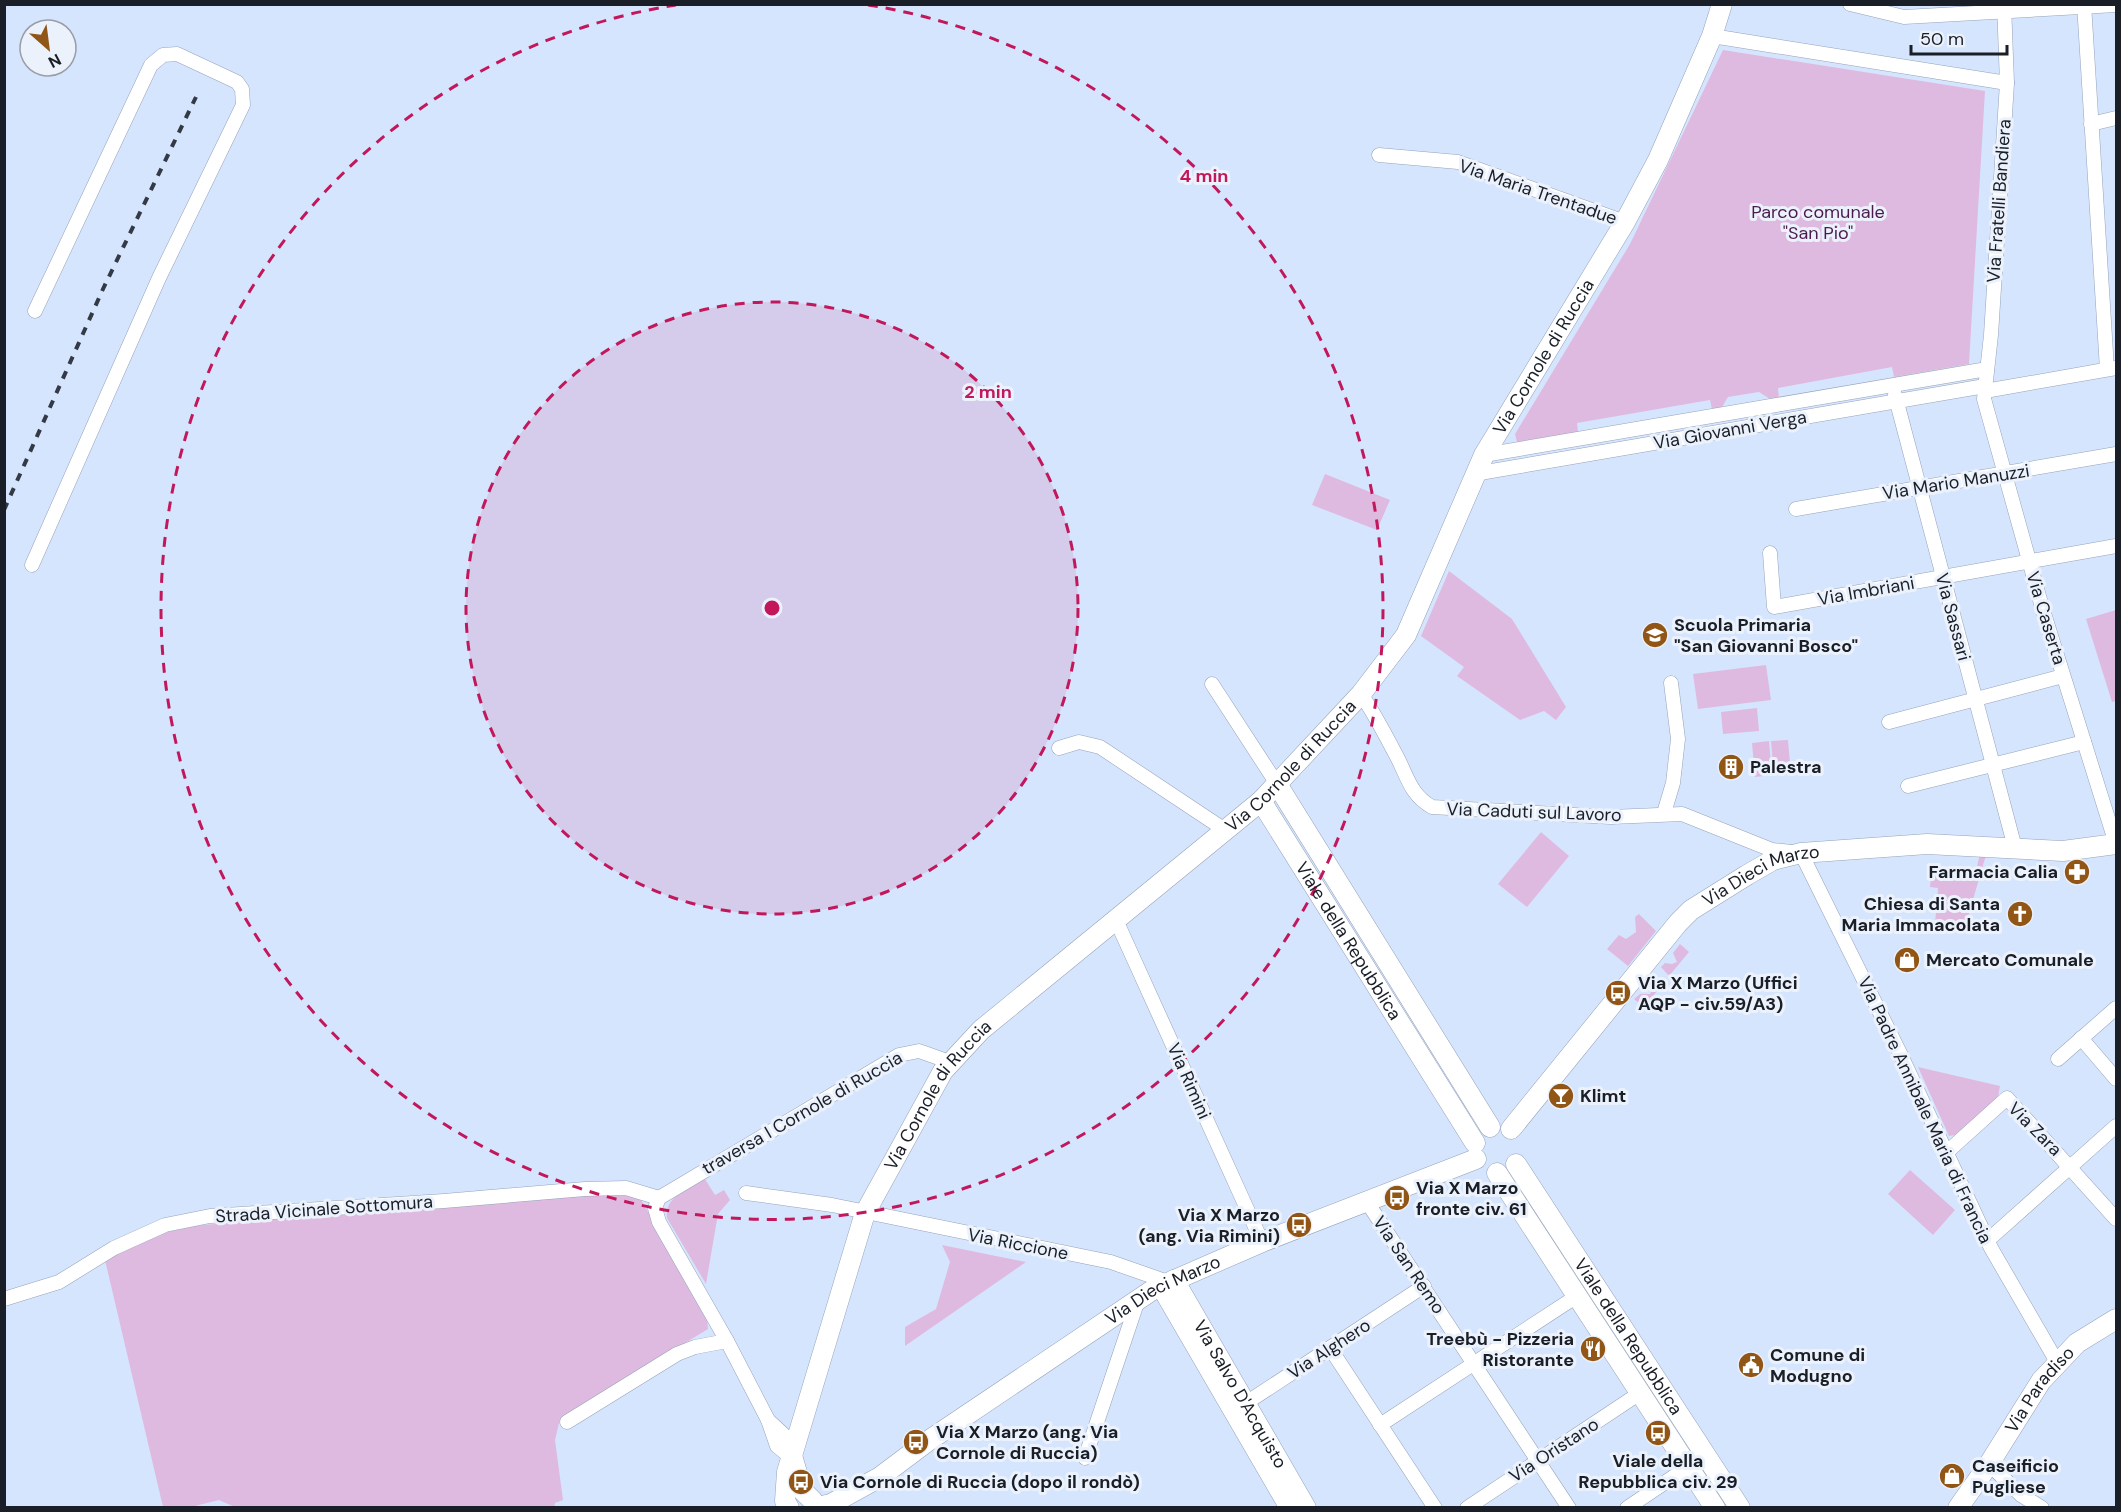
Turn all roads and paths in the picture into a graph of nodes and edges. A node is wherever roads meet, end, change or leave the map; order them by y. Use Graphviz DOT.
graph roads {
  1 [pos="1722,4"];
  2 [pos="1850,4"];
  3 [pos="2084,5"];
  4 [pos="2116,5"];
  5 [pos="2004,8"];
  6 [pos="1906,11"];
  7 [pos="1712,36"];
  8 [pos="2007,83"];
  9 [pos="2116,118"];
  10 [pos="2091,124"];
  11 [pos="1379,155"];
  12 [pos="1625,222"];
  13 [pos="35,311"];
  14 [pos="1987,369"];
  15 [pos="2112,369"];
  16 [pos="1893,385"];
  17 [pos="1985,388"];
  18 [pos="1896,402"];
  19 [pos="2116,454"];
  20 [pos="1484,456"];
  21 [pos="1474,474"];
  22 [pos="2004,474"];
  23 [pos="1919,488"];
  24 [pos="1796,509"];
  25 [pos="2116,546"];
  26 [pos="1770,553"];
  27 [pos="2030,562"];
  28 [pos="32,565"];
  29 [pos="1943,577"];
  30 [pos="2063,676"];
  31 [pos="1671,683"];
  32 [pos="1212,684"];
  33 [pos="1361,694"];
  34 [pos="1975,699"];
  35 [pos="1888,722"];
  36 [pos="2084,742"];
  37 [pos="1059,748"];
  38 [pos="1992,766"];
  39 [pos="1277,784"];
  40 [pos="1908,786"];
  41 [pos="1261,801"];
  42 [pos="1664,813"];
  43 [pos="1225,830"];
  44 [pos="2116,844"];
  45 [pos="2014,849"];
  46 [pos="1801,854"];
  47 [pos="1116,920"];
  48 [pos="2116,1008"];
  49 [pos="2081,1038"];
  50 [pos="2058,1059"];
  51 [pos="950,1062"];
  52 [pos="2116,1079"];
  53 [pos="2116,1126"];
  54 [pos="1490,1127"];
  55 [pos="1512,1129"];
  56 [pos="1476,1151"];
  57 [pos="1946,1153"];
  58 [pos="1516,1164"];
  59 [pos="2071,1166"];
  60 [pos="1497,1173"];
  61 [pos="746,1193"];
  62 [pos="659,1198"];
  63 [pos="1366,1202"];
  64 [pos="865,1213"];
  65 [pos="2116,1218"];
  66 [pos="1987,1241"];
  67 [pos="1262,1242"];
  68 [pos="1168,1283"];
  69 [pos="1424,1287"];
  70 [pos="1577,1296"];
  71 [pos="4,1299"];
  72 [pos="1138,1300"];
  73 [pos="2116,1319"];
  74 [pos="727,1341"];
  75 [pos="1330,1348"];
  76 [pos="2057,1362"];
  77 [pos="1476,1364"];
  78 [pos="1640,1393"];
  79 [pos="1240,1407"];
  80 [pos="806,1417"];
  81 [pos="768,1420"];
  82 [pos="567,1422"];
  83 [pos="1380,1425"];
  84 [pos="795,1453"];
  85 [pos="1085,1458"];
  86 [pos="1538,1461"];
  87 [pos="1989,1464"];
  88 [pos="1688,1467"];
  89 [pos="880,1477"];
  90 [pos="819,1505"];
  91 [pos="791,1508"];
  92 [pos="851,1508"];
  93 [pos="1290,1508"];
  94 [pos="1306,1508"];
  95 [pos="1435,1508"];
  96 [pos="1467,1508"];
  97 [pos="1569,1508"];
  98 [pos="1627,1508"];
  99 [pos="1715,1508"];
  100 [pos="1740,1508"];
  101 [pos="1958,1508"];
  102 [pos="2042,1508"];
  1 -- 7 [label="main road, Via Cornole di Ruccia"];
  2 -- 6 [label="street"];
  3 -- 4 [label="street"];
  3 -- 5 [label="street"];
  3 -- 10 [label="street"];
  5 -- 6 [label="street"];
  5 -- 8 [label="street, Via Fratelli Bandiera"];
  7 -- 8 [label="street"];
  7 -- 12 [label="main road, Via Cornole di Ruccia"];
  8 -- 14 [label="street, Via Fratelli Bandiera"];
  9 -- 10 [label="street"];
  10 -- 15 [label="street"];
  11 -- 12 [label="street, Via Maria Trentadue"];
  12 -- 20 [label="main road, Via Cornole di Ruccia"];
  13 -- 28 [label="street"];
  14 -- 16 [label="street, Via Giovanni Verga"];
  14 -- 17 [label="street, Via Fratelli Bandiera"];
  15 -- 17 [label="street, Via Giovanni Verga"];
  16 -- 18 [label="street, Via Sassari"];
  16 -- 20 [label="street, Via Giovanni Verga"];
  17 -- 18 [label="street, Via Giovanni Verga"];
  17 -- 22 [label="street, Via Caserta"];
  18 -- 21 [label="street, Via Giovanni Verga"];
  18 -- 23 [label="street, Via Sassari"];
  19 -- 22 [label="street, Via Mario Manuzzi"];
  20 -- 21 [label="main road, Via Cornole di Ruccia"];
  21 -- 33 [label="main road, Via Cornole di Ruccia"];
  22 -- 23 [label="street, Via Mario Manuzzi"];
  22 -- 27 [label="street, Via Caserta"];
  23 -- 24 [label="street, Via Mario Manuzzi"];
  23 -- 29 [label="street, Via Sassari"];
  25 -- 27 [label="street, Via Imbriani"];
  26 -- 29 [label="street, Via Imbriani"];
  27 -- 29 [label="street, Via Imbriani"];
  27 -- 30 [label="street, Via Caserta"];
  29 -- 34 [label="street, Via Sassari"];
  30 -- 34 [label="street"];
  30 -- 36 [label="street, Via Caserta"];
  31 -- 42 [label="street"];
  32 -- 39 [label="street"];
  33 -- 39 [label="main road, Via Cornole di Ruccia"];
  33 -- 42 [label="street, Via Caduti sul Lavoro"];
  34 -- 35 [label="street"];
  34 -- 38 [label="street, Via Sassari"];
  36 -- 38 [label="street"];
  36 -- 44 [label="street, Via Caserta"];
  37 -- 43 [label="street"];
  38 -- 40 [label="street"];
  38 -- 45 [label="street, Via Sassari"];
  39 -- 41 [label="main road, Via Cornole di Ruccia"];
  39 -- 54 [label="main road, Viale della Repubblica"];
  41 -- 43 [label="main road, Via Cornole di Ruccia"];
  41 -- 56 [label="main road, Viale della Repubblica"];
  42 -- 46 [label="street, Via Caduti sul Lavoro"];
  43 -- 47 [label="main road, Via Cornole di Ruccia"];
  44 -- 45 [label="main road, Via Dieci Marzo"];
  45 -- 46 [label="main road, Via Dieci Marzo"];
  46 -- 55 [label="main road, Via Dieci Marzo"];
  46 -- 57 [label="street, Via Padre Annibale Maria di Francia"];
  47 -- 51 [label="main road, Via Cornole di Ruccia"];
  47 -- 67 [label="street, Via Rimini"];
  48 -- 49 [label="street"];
  49 -- 50 [label="street"];
  49 -- 52 [label="street"];
  51 -- 62 [label="street, traversa I Cornole di Ruccia"];
  51 -- 64 [label="main road, Via Cornole di Ruccia"];
  53 -- 59 [label="street"];
  54 -- 55 [label="main road"];
  54 -- 56 [label="main road"];
  55 -- 58 [label="main road"];
  56 -- 60 [label="main road"];
  56 -- 63 [label="main road, Via Dieci Marzo"];
  57 -- 59 [label="street, Via Zara"];
  57 -- 66 [label="street, Via Padre Annibale Maria di Francia"];
  58 -- 60 [label="main road"];
  58 -- 100 [label="main road, Viale della Repubblica"];
  59 -- 65 [label="street, Via Zara"];
  59 -- 66 [label="street"];
  60 -- 70 [label="main road, Viale della Repubblica"];
  61 -- 64 [label="street, Via Riccione"];
  62 -- 71 [label="street, Strada Vicinale Sottomura"];
  62 -- 74 [label="street"];
  63 -- 67 [label="main road, Via Dieci Marzo"];
  63 -- 69 [label="street, Via San Remo"];
  64 -- 68 [label="street, Via Riccione"];
  64 -- 80 [label="main road, Via Cornole di Ruccia"];
  66 -- 76 [label="street, Via Padre Annibale Maria di Francia"];
  67 -- 68 [label="main road, Via Dieci Marzo"];
  68 -- 72 [label="main road, Via Dieci Marzo"];
  68 -- 79 [label="main road, Via Salvo D'Acquisto"];
  69 -- 75 [label="street, Via Alghero"];
  69 -- 77 [label="street, Via San Remo"];
  70 -- 77 [label="street"];
  70 -- 78 [label="main road, Viale della Repubblica"];
  72 -- 85 [label="street"];
  72 -- 89 [label="main road, Via Dieci Marzo"];
  73 -- 76 [label="main road, Via Paradiso"];
  74 -- 81 [label="street"];
  74 -- 82 [label="street"];
  75 -- 79 [label="street, Via Alghero"];
  75 -- 83 [label="street"];
  76 -- 87 [label="main road, Via Paradiso"];
  77 -- 83 [label="street"];
  77 -- 86 [label="street, Via San Remo"];
  78 -- 86 [label="street, Via Oristano"];
  78 -- 88 [label="main road, Viale della Repubblica"];
  79 -- 93 [label="main road, Via Salvo D'Acquisto"];
  79 -- 94 [label="main road, Via Salvo D'Acquisto"];
  80 -- 81 [label="street"];
  80 -- 84 [label="main road, Via Cornole di Ruccia"];
  81 -- 84 [label="street"];
  83 -- 95 [label="street"];
  84 -- 90 [label="main road"];
  84 -- 91 [label="main road, Via Cornole di Ruccia"];
  86 -- 96 [label="street, Via Oristano"];
  86 -- 97 [label="street, Via San Remo"];
  87 -- 101 [label="main road, Via Paradiso"];
  87 -- 102 [label="street"];
  88 -- 98 [label="street"];
  88 -- 99 [label="main road, Viale della Repubblica"];
  89 -- 90 [label="main road, Via Dieci Marzo"];
  89 -- 92 [label="main road, Via Dieci Marzo"];
  90 -- 91 [label="main road, Via Dieci Marzo"];
}
